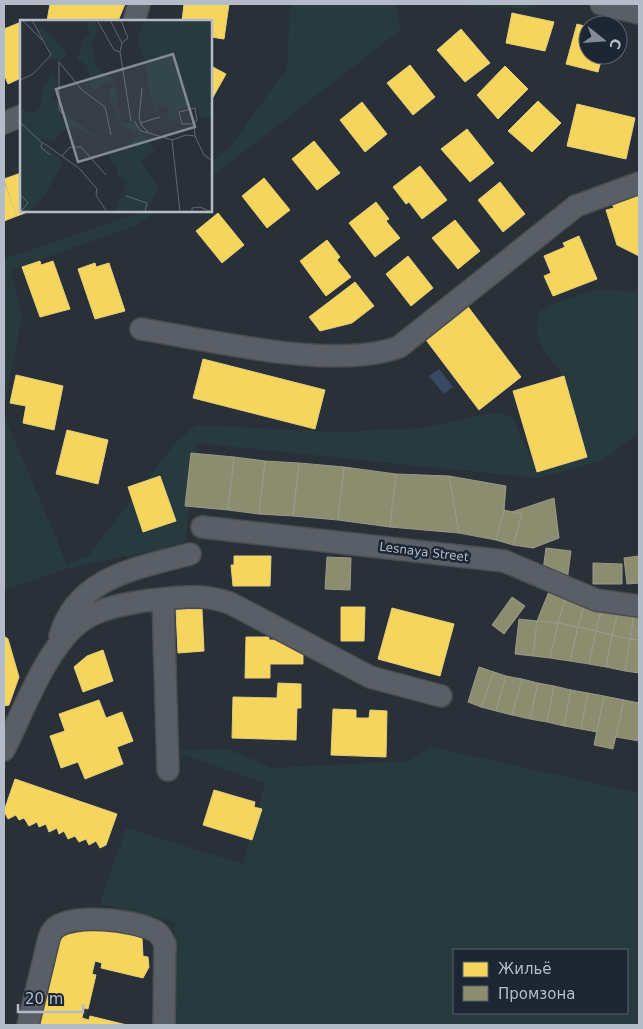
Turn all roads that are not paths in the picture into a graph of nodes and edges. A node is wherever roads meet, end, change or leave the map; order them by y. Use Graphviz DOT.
graph roads {
  1 [pos="139,4"];
  2 [pos="601,4"];
  3 [pos="639,12"];
  4 [pos="134,20"];
  5 [pos="20,116"];
  6 [pos="4,123"];
  7 [pos="639,183"];
  8 [pos="141,328"];
  9 [pos="202,527"];
  10 [pos="190,554"];
  11 [pos="163,599"];
  12 [pos="639,606"];
  13 [pos="57,646"];
  14 [pos="441,696"];
  15 [pos="4,750"];
  16 [pos="168,770"];
  17 [pos="28,1025"];
  18 [pos="164,1025"];
  1 -- 4 [label="street"];
  2 -- 3 [label="street"];
  5 -- 6 [label="street"];
  7 -- 8 [label="street"];
  9 -- 12 [label="street, Lesnaya Street"];
  10 -- 13 [label="street"];
  11 -- 13 [label="street"];
  11 -- 14 [label="street"];
  11 -- 16 [label="street"];
  13 -- 15 [label="street"];
  17 -- 18 [label="street"];
}
